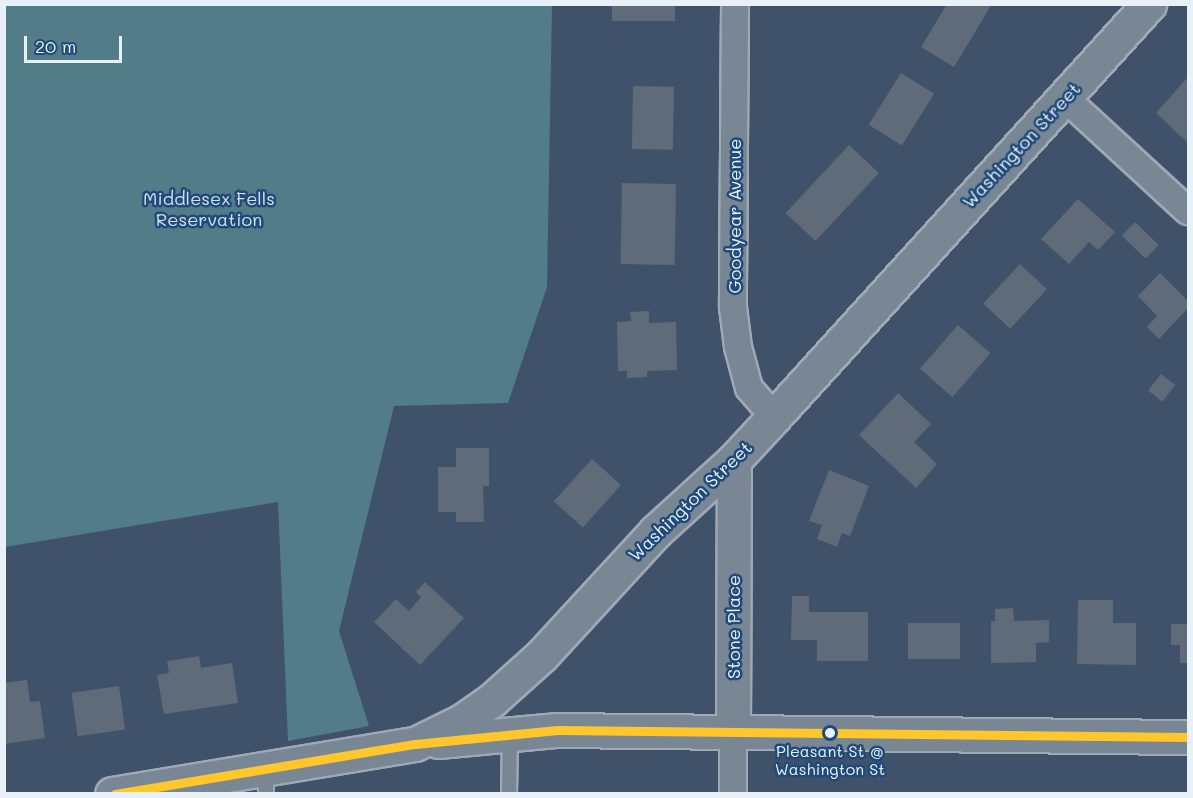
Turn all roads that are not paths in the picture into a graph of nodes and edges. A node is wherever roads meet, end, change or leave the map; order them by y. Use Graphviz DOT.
graph roads {
  1 [pos="735,4"];
  2 [pos="1149,4"];
  3 [pos="1065,98"];
  4 [pos="1188,211"];
  5 [pos="774,417"];
  6 [pos="734,460"];
  7 [pos="733,731"];
  8 [pos="510,732"];
  9 [pos="1188,737"];
  10 [pos="415,744"];
  11 [pos="266,781"];
  12 [pos="117,793"];
  13 [pos="509,794"];
  14 [pos="733,794"];
  1 -- 5 [label="street, Goodyear Avenue"];
  2 -- 3 [label="main road, Washington Street"];
  3 -- 4 [label="street"];
  3 -- 5 [label="main road, Washington Street"];
  5 -- 6 [label="main road, Washington Street"];
  6 -- 7 [label="main road, Stone Place"];
  6 -- 10 [label="main road, Washington Street"];
  7 -- 8 [label="main road"];
  7 -- 9 [label="main road"];
  7 -- 14 [label="street, Stone Place"];
  8 -- 10 [label="main road"];
  8 -- 13 [label="lane"];
  10 -- 11 [label="main road, Washington Street"];
  11 -- 12 [label="main road, Washington Street"];
}
